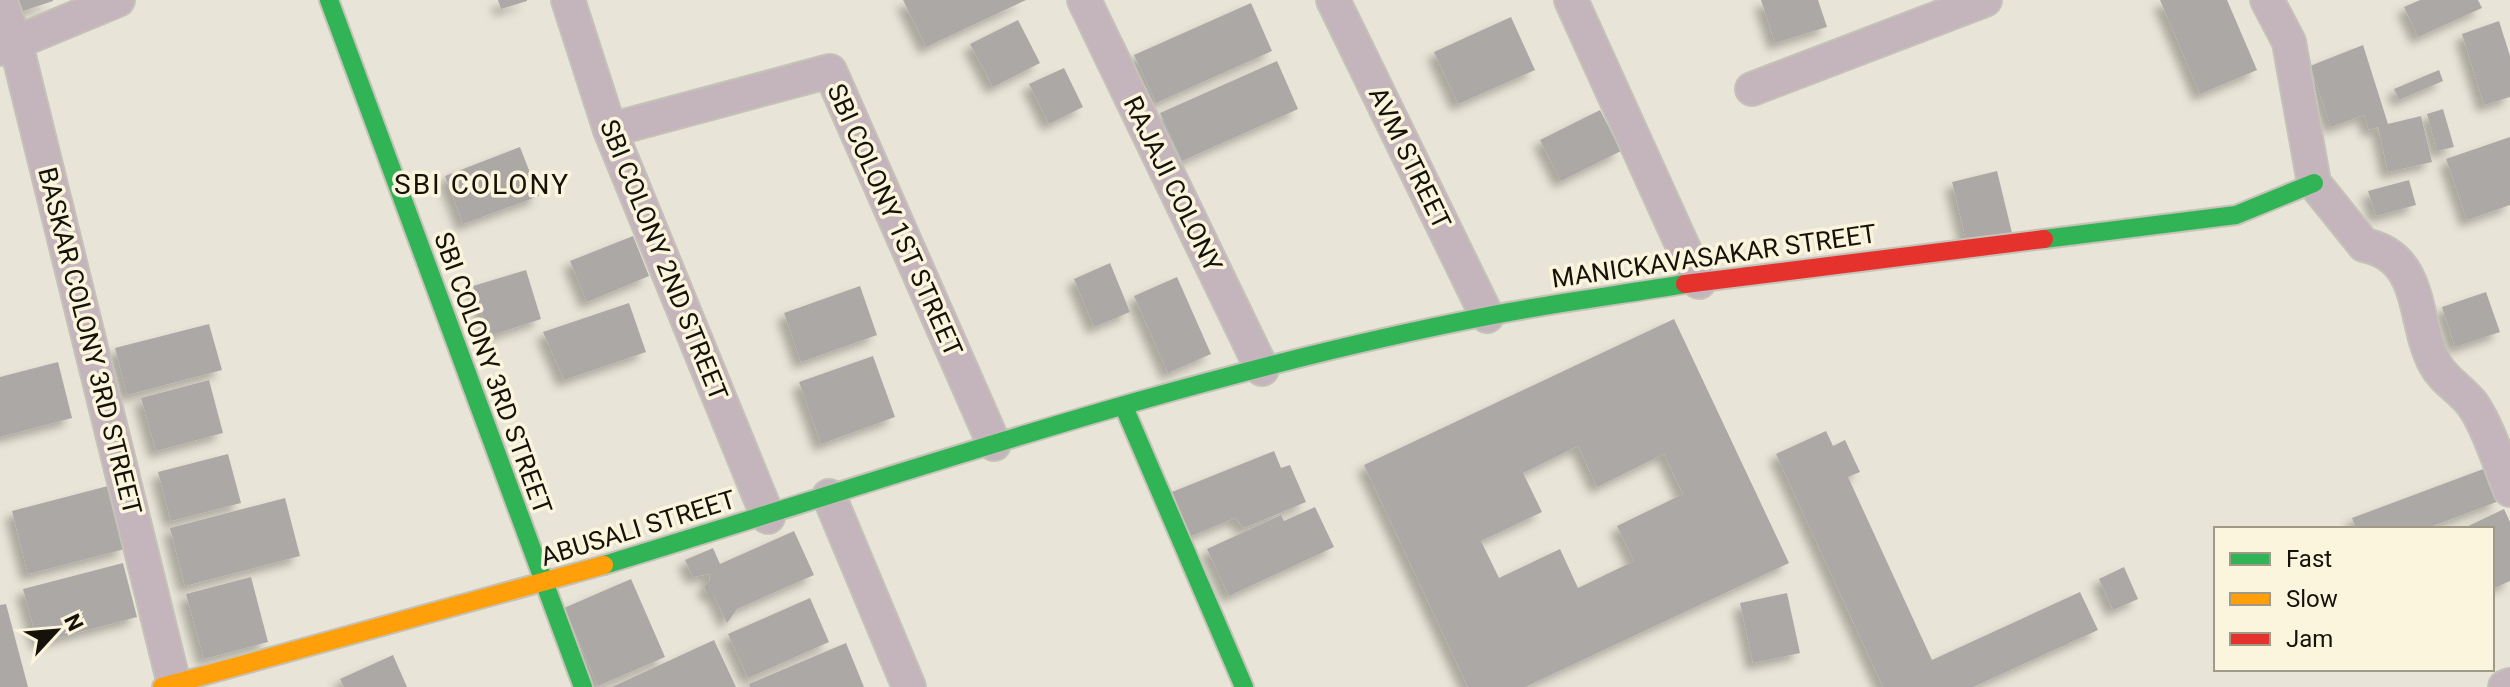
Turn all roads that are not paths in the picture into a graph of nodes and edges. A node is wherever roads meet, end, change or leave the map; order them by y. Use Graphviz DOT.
graph roads {
  1 [pos="0,0"];
  2 [pos="118,0"];
  3 [pos="329,0"];
  4 [pos="568,0"];
  5 [pos="1084,0"];
  6 [pos="1333,0"];
  7 [pos="1571,0"];
  8 [pos="1985,0"];
  9 [pos="2267,0"];
  10 [pos="8,46"];
  11 [pos="1752,89"];
  12 [pos="610,130"];
  13 [pos="2314,183"];
  14 [pos="1699,282"];
  15 [pos="1487,316"];
  16 [pos="1262,369"];
  17 [pos="1124,407"];
  18 [pos="994,444"];
  19 [pos="2510,490"];
  20 [pos="829,496"];
  21 [pos="768,517"];
  22 [pos="542,584"];
  23 [pos="249,677"];
  24 [pos="168,685"];
  25 [pos="583,687"];
  26 [pos="909,687"];
  27 [pos="1244,687"];
  1 -- 10 [label="street, BASKAR COLONY 3RD STREET"];
  2 -- 10 [label="street"];
  3 -- 22 [label="street, SBI COLONY 3RD STREET"];
  4 -- 12 [label="street, SBI COLONY 2ND STREET"];
  5 -- 16 [label="street, RAJAJI COLONY"];
  6 -- 15 [label="street, AVM STREET"];
  7 -- 14 [label="street"];
  8 -- 11 [label="street"];
  9 -- 13 [label="street"];
  10 -- 24 [label="street, BASKAR COLONY 3RD STREET"];
  12 -- 18 [label="street, SBI COLONY 1ST STREET"];
  12 -- 21 [label="street, SBI COLONY 2ND STREET"];
  13 -- 14 [label="street, MANICKAVASAKAR STREET"];
  13 -- 19 [label="street"];
  14 -- 15 [label="street, MANICKAVASAKAR STREET"];
  15 -- 16 [label="street, MANICKAVASAKAR STREET"];
  16 -- 17 [label="street, MANICKAVASAKAR STREET"];
  17 -- 18 [label="street, ABUSALI STREET"];
  17 -- 27 [label="street"];
  18 -- 20 [label="street, ABUSALI STREET"];
  20 -- 21 [label="street, ABUSALI STREET"];
  20 -- 26 [label="street"];
  21 -- 22 [label="street, ABUSALI STREET"];
  22 -- 23 [label="street, ABUSALI STREET"];
  22 -- 25 [label="street, SBI COLONY 3RD STREET"];
  23 -- 24 [label="street, ABUSALI STREET"];
}
